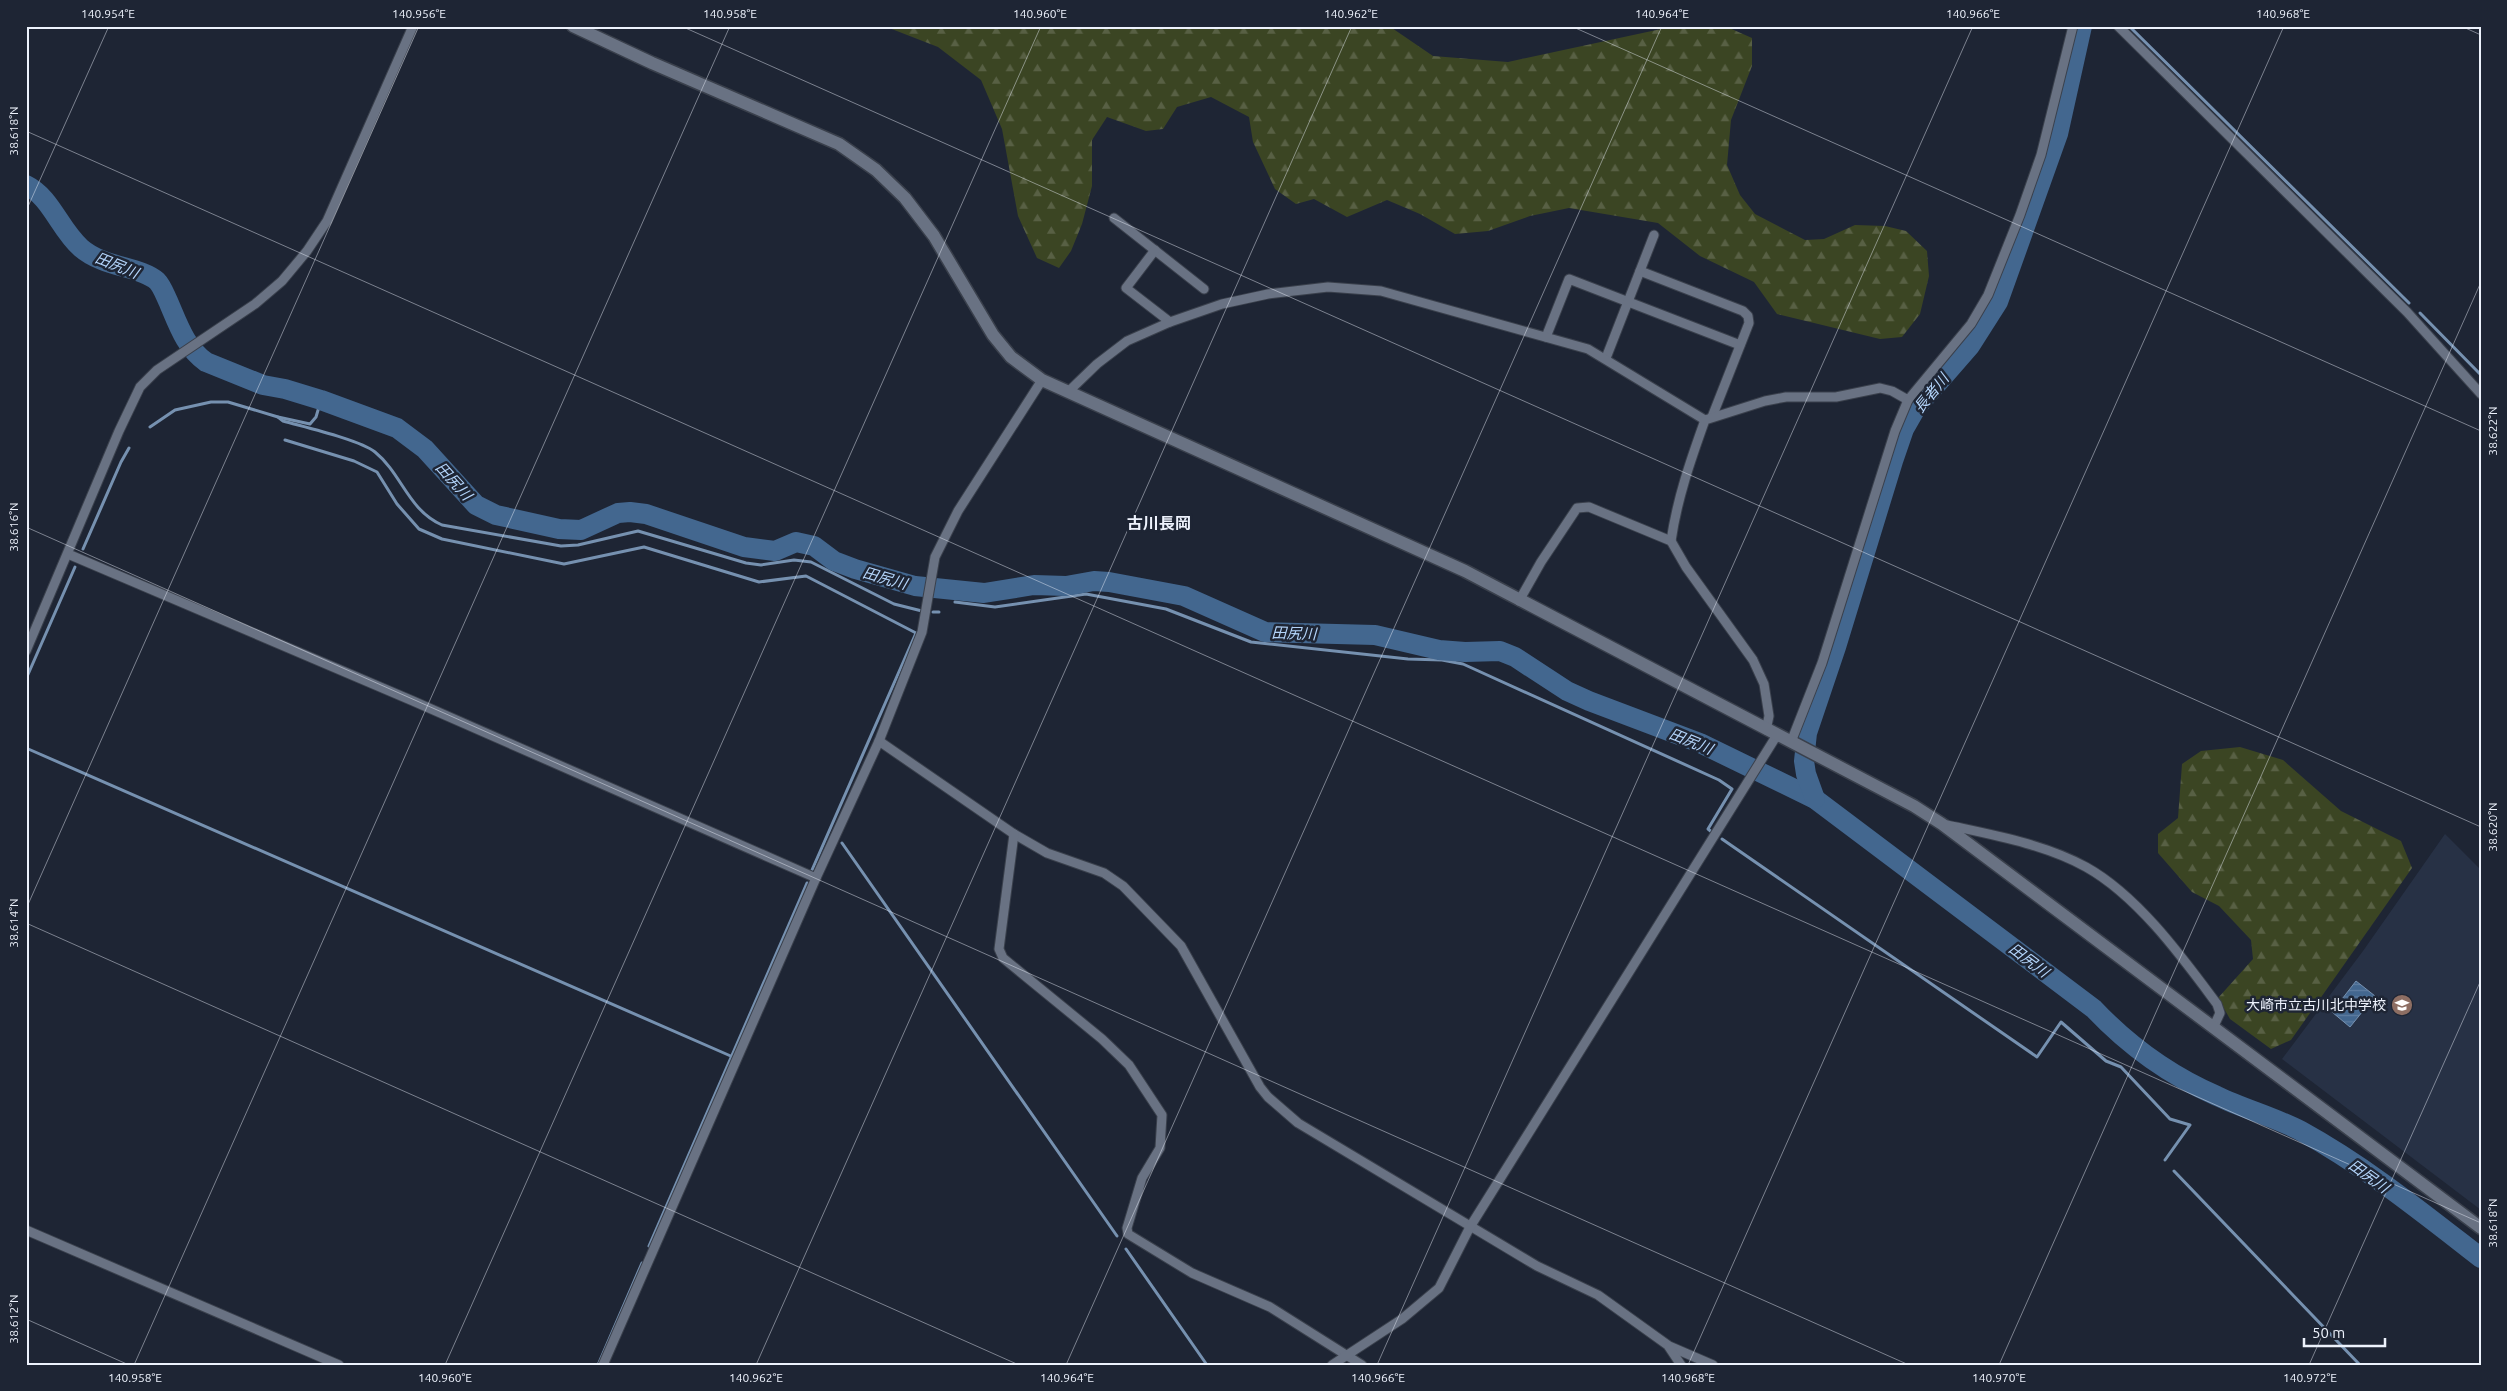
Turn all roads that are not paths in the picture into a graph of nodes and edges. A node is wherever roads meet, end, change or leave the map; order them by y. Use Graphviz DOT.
graph roads {
  1 [pos="413,26"];
  2 [pos="573,26"];
  3 [pos="2073,26"];
  4 [pos="2118,26"];
  5 [pos="587,30"];
  6 [pos="1114,218"];
  7 [pos="1654,235"];
  8 [pos="1155,250"];
  9 [pos="1640,271"];
  10 [pos="1204,289"];
  11 [pos="1628,301"];
  12 [pos="1170,322"];
  13 [pos="1546,336"];
  14 [pos="1740,345"];
  15 [pos="1606,358"];
  16 [pos="1042,380"];
  17 [pos="1068,392"];
  18 [pos="2481,394"];
  19 [pos="1908,400"];
  20 [pos="1708,418"];
  21 [pos="1671,541"];
  22 [pos="68,554"];
  23 [pos="1519,601"];
  24 [pos="26,651"];
  25 [pos="1771,732"];
  26 [pos="879,741"];
  27 [pos="1794,743"];
  28 [pos="1942,824"];
  29 [pos="1014,834"];
  30 [pos="816,878"];
  31 [pos="2214,1026"];
  32 [pos="1470,1227"];
  33 [pos="2481,1228"];
  34 [pos="26,1230"];
  35 [pos="1669,1346"];
  36 [pos="1346,1355"];
  37 [pos="339,1365"];
  38 [pos="603,1365"];
  39 [pos="1332,1365"];
  40 [pos="1362,1365"];
  41 [pos="1681,1365"];
  42 [pos="1713,1365"];
  1 -- 22 [label="street"];
  2 -- 5 [label="street"];
  3 -- 19 [label="street"];
  4 -- 18 [label="street"];
  5 -- 16 [label="street"];
  6 -- 8 [label="street"];
  7 -- 9 [label="street"];
  8 -- 10 [label="street"];
  8 -- 12 [label="street"];
  9 -- 11 [label="street"];
  9 -- 14 [label="street"];
  11 -- 13 [label="street"];
  11 -- 14 [label="street"];
  11 -- 15 [label="street"];
  12 -- 13 [label="street"];
  12 -- 17 [label="street"];
  13 -- 15 [label="street"];
  14 -- 20 [label="street"];
  15 -- 20 [label="street"];
  16 -- 17 [label="street"];
  16 -- 26 [label="street"];
  17 -- 23 [label="street"];
  19 -- 20 [label="street"];
  19 -- 27 [label="street"];
  20 -- 21 [label="street"];
  21 -- 23 [label="street"];
  21 -- 25 [label="street"];
  22 -- 24 [label="street"];
  22 -- 30 [label="street"];
  23 -- 25 [label="street"];
  25 -- 27 [label="street"];
  25 -- 32 [label="street"];
  26 -- 29 [label="street"];
  26 -- 30 [label="street"];
  27 -- 28 [label="street"];
  28 -- 31 [label="street"];
  28 -- 31 [label="street"];
  29 -- 32 [label="street"];
  29 -- 36 [label="street"];
  30 -- 38 [label="street"];
  31 -- 33 [label="street"];
  32 -- 35 [label="street"];
  32 -- 36 [label="street"];
  34 -- 37 [label="street"];
  35 -- 41 [label="street"];
  35 -- 42 [label="street"];
  36 -- 39 [label="street"];
  36 -- 40 [label="street"];
}
